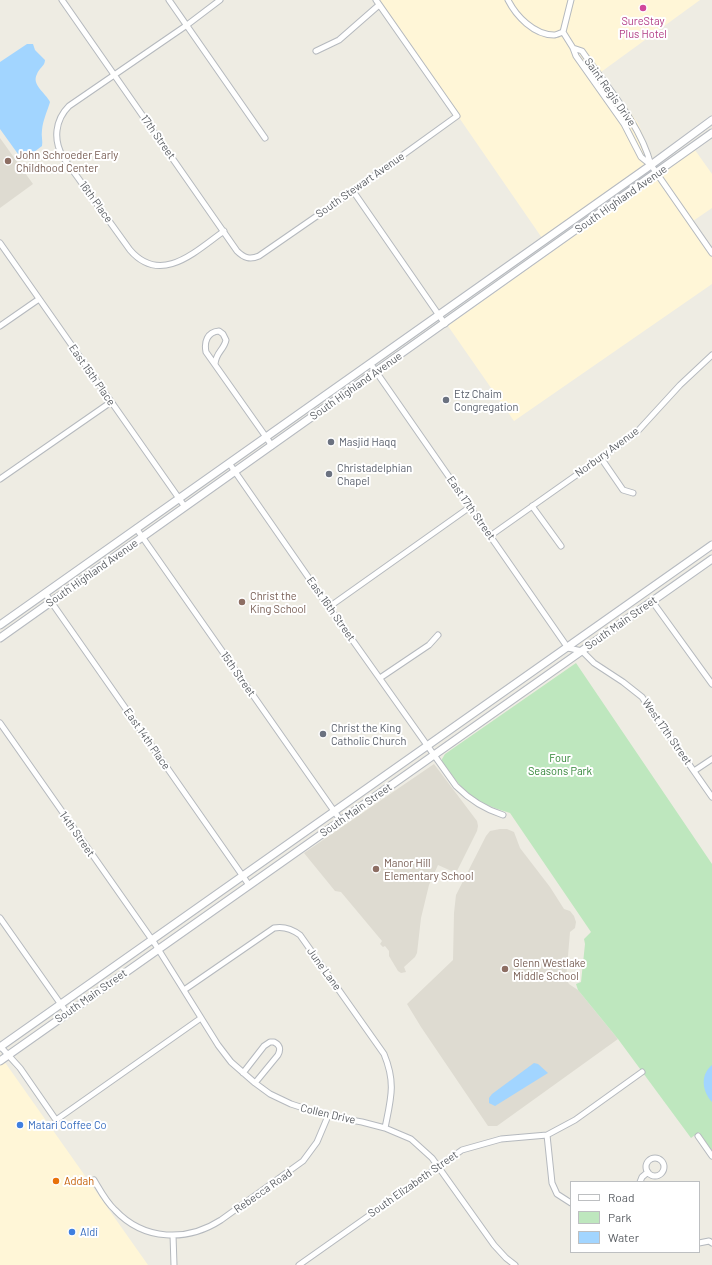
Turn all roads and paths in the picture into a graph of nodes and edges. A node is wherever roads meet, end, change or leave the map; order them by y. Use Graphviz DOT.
graph roads {
  1 [pos="62,0"];
  2 [pos="169,0"];
  3 [pos="220,0"];
  4 [pos="508,0"];
  5 [pos="571,0"];
  6 [pos="377,2"];
  7 [pos="187,25"];
  8 [pos="562,32"];
  9 [pos="574,48"];
  10 [pos="316,51"];
  11 [pos="114,75"];
  12 [pos="613,95"];
  13 [pos="607,100"];
  14 [pos="631,120"];
  15 [pos="712,120"];
  16 [pos="624,124"];
  17 [pos="712,133"];
  18 [pos="265,138"];
  19 [pos="651,166"];
  20 [pos="656,173"];
  21 [pos="353,191"];
  22 [pos="224,231"];
  23 [pos="0,243"];
  24 [pos="712,253"];
  25 [pos="262,254"];
  26 [pos="39,299"];
  27 [pos="439,314"];
  28 [pos="445,324"];
  29 [pos="0,326"];
  30 [pos="712,355"];
  31 [pos="370,363"];
  32 [pos="215,364"];
  33 [pos="376,372"];
  34 [pos="111,402"];
  35 [pos="266,437"];
  36 [pos="272,446"];
  37 [pos="600,458"];
  38 [pos="229,463"];
  39 [pos="236,472"];
  40 [pos="0,479"];
  41 [pos="633,494"];
  42 [pos="179,498"];
  43 [pos="532,506"];
  44 [pos="185,507"];
  45 [pos="470,507"];
  46 [pos="136,528"];
  47 [pos="490,536"];
  48 [pos="142,537"];
  49 [pos="712,545"];
  50 [pos="561,546"];
  51 [pos="703,551"];
  52 [pos="711,561"];
  53 [pos="45,593"];
  54 [pos="652,601"];
  55 [pos="51,602"];
  56 [pos="329,607"];
  57 [pos="0,625"];
  58 [pos="438,635"];
  59 [pos="0,638"];
  60 [pos="575,649"];
  61 [pos="380,678"];
  62 [pos="712,684"];
  63 [pos="0,723"];
  64 [pos="427,746"];
  65 [pos="434,755"];
  66 [pos="712,759"];
  67 [pos="694,771"];
  68 [pos="712,797"];
  69 [pos="334,812"];
  70 [pos="503,815"];
  71 [pos="341,820"];
  72 [pos="243,876"];
  73 [pos="249,885"];
  74 [pos="0,918"];
  75 [pos="155,944"];
  76 [pos="184,990"];
  77 [pos="60,1004"];
  78 [pos="67,1013"];
  79 [pos="201,1018"];
  80 [pos="0,1047"];
  81 [pos="9,1055"];
  82 [pos="0,1061"];
  83 [pos="243,1072"];
  84 [pos="642,1072"];
  85 [pos="255,1083"];
  86 [pos="328,1116"];
  87 [pos="386,1128"];
  88 [pos="547,1135"];
  89 [pos="698,1136"];
  90 [pos="712,1156"];
  91 [pos="438,1166"];
  92 [pos="648,1172"];
  93 [pos="94,1180"];
  94 [pos="640,1181"];
  95 [pos="570,1202"];
  96 [pos="173,1236"];
  97 [pos="700,1243"];
  98 [pos="712,1243"];
  99 [pos="174,1265"];
  100 [pos="299,1265"];
  101 [pos="515,1265"];
  1 -- 11 [label="street, 17th Street"];
  2 -- 7 [label="street"];
  3 -- 7 [label="street, 16th Place"];
  4 -- 8 [label="street"];
  5 -- 8 [label="street"];
  6 -- 10 [label="street"];
  6 -- 21 [label="street, South Stewart Avenue"];
  7 -- 11 [label="street, 16th Place"];
  7 -- 18 [label="street"];
  8 -- 9 [label="street, Saint Regis Drive"];
  9 -- 12 [label="street, Saint Regis Drive"];
  9 -- 13 [label="street, Saint Regis Drive"];
  11 -- 22 [label="street, 17th Street"];
  11 -- 22 [label="street, 16th Place"];
  12 -- 13 [label="street"];
  12 -- 14 [label="street, Saint Regis Drive"];
  13 -- 16 [label="street, Saint Regis Drive"];
  14 -- 16 [label="street"];
  14 -- 19 [label="street, Saint Regis Drive"];
  15 -- 19 [label="main road, South Highland Avenue"];
  16 -- 19 [label="street, Saint Regis Drive"];
  17 -- 20 [label="main road, South Highland Avenue"];
  19 -- 20 [label="street"];
  19 -- 27 [label="main road, South Highland Avenue"];
  20 -- 24 [label="street"];
  20 -- 28 [label="main road, South Highland Avenue"];
  21 -- 25 [label="street, South Stewart Avenue"];
  21 -- 27 [label="street"];
  22 -- 25 [label="street, 17th Street"];
  23 -- 26 [label="street, East 15th Place"];
  26 -- 29 [label="street"];
  26 -- 34 [label="street, East 15th Place"];
  27 -- 28 [label="street"];
  27 -- 31 [label="main road, South Highland Avenue"];
  28 -- 33 [label="main road, South Highland Avenue"];
  30 -- 37 [label="street, Norbury Avenue"];
  31 -- 33 [label="street, East 17th Street"];
  31 -- 35 [label="main road, South Highland Avenue"];
  32 -- 32 [label="street"];
  32 -- 35 [label="street"];
  33 -- 36 [label="main road, South Highland Avenue"];
  33 -- 45 [label="street, East 17th Street"];
  34 -- 40 [label="street"];
  34 -- 42 [label="street, East 15th Place"];
  35 -- 36 [label="street"];
  35 -- 38 [label="main road, South Highland Avenue"];
  36 -- 39 [label="main road, South Highland Avenue"];
  37 -- 41 [label="street"];
  37 -- 43 [label="street, Norbury Avenue"];
  38 -- 39 [label="street, East 16th Street"];
  38 -- 42 [label="main road, South Highland Avenue"];
  39 -- 44 [label="main road, South Highland Avenue"];
  39 -- 56 [label="street, East 16th Street"];
  42 -- 44 [label="street, East 15th Place"];
  42 -- 46 [label="main road, South Highland Avenue"];
  43 -- 47 [label="street, Norbury Avenue"];
  43 -- 50 [label="street"];
  44 -- 48 [label="main road, South Highland Avenue"];
  45 -- 47 [label="street, East 17th Street"];
  45 -- 56 [label="street"];
  46 -- 48 [label="street, 15th Street"];
  46 -- 53 [label="main road, South Highland Avenue"];
  47 -- 60 [label="street, East 17th Street"];
  48 -- 55 [label="main road, South Highland Avenue"];
  48 -- 69 [label="street, 15th Street"];
  49 -- 51 [label="main road, South Main Street"];
  51 -- 52 [label="street"];
  51 -- 60 [label="main road, South Main Street"];
  52 -- 54 [label="main road, South Main Street"];
  53 -- 55 [label="street, East 14th Place"];
  53 -- 57 [label="main road, South Highland Avenue"];
  54 -- 60 [label="main road, South Main Street"];
  54 -- 62 [label="street"];
  55 -- 59 [label="main road, South Highland Avenue"];
  55 -- 72 [label="street, East 14th Place"];
  56 -- 61 [label="street, East 16th Street"];
  58 -- 61 [label="street"];
  60 -- 64 [label="main road, South Main Street"];
  60 -- 65 [label="main road, South Main Street"];
  60 -- 67 [label="street, West 17th Street"];
  61 -- 64 [label="street, East 16th Street"];
  63 -- 75 [label="street, 14th Street"];
  64 -- 65 [label="street, East 16th Street"];
  64 -- 69 [label="main road, South Main Street"];
  65 -- 70 [label="street, East 16th Street"];
  65 -- 71 [label="main road, South Main Street"];
  66 -- 67 [label="street"];
  67 -- 68 [label="street, West 17th Street"];
  69 -- 71 [label="street, 15th Street"];
  69 -- 72 [label="main road, South Main Street"];
  71 -- 73 [label="main road, South Main Street"];
  72 -- 73 [label="street, East 14th Place"];
  72 -- 75 [label="main road, South Main Street"];
  73 -- 75 [label="main road, South Main Street"];
  74 -- 77 [label="street"];
  75 -- 76 [label="street, Collen Drive"];
  75 -- 77 [label="main road, South Main Street"];
  75 -- 78 [label="main road, South Main Street"];
  76 -- 79 [label="street, Collen Drive"];
  76 -- 87 [label="street, June Lane"];
  77 -- 78 [label="street"];
  77 -- 80 [label="main road, South Main Street"];
  78 -- 81 [label="main road, South Main Street"];
  79 -- 81 [label="street"];
  79 -- 83 [label="street, Collen Drive"];
  80 -- 81 [label="street"];
  81 -- 82 [label="main road, South Main Street"];
  83 -- 85 [label="street, Collen Drive"];
  83 -- 85 [label="street"];
  84 -- 88 [label="street, South Elizabeth Street"];
  85 -- 86 [label="street, Collen Drive"];
  86 -- 87 [label="street, Collen Drive"];
  86 -- 96 [label="street, Rebecca Road"];
  87 -- 91 [label="street, Collen Drive"];
  88 -- 91 [label="street, South Elizabeth Street"];
  88 -- 95 [label="street"];
  89 -- 90 [label="street"];
  91 -- 100 [label="street, South Elizabeth Street"];
  91 -- 101 [label="street, Collen Drive"];
  92 -- 94 [label="street"];
  93 -- 96 [label="street, Rebecca Road"];
  96 -- 99 [label="street"];
  97 -- 98 [label="street"];
}
